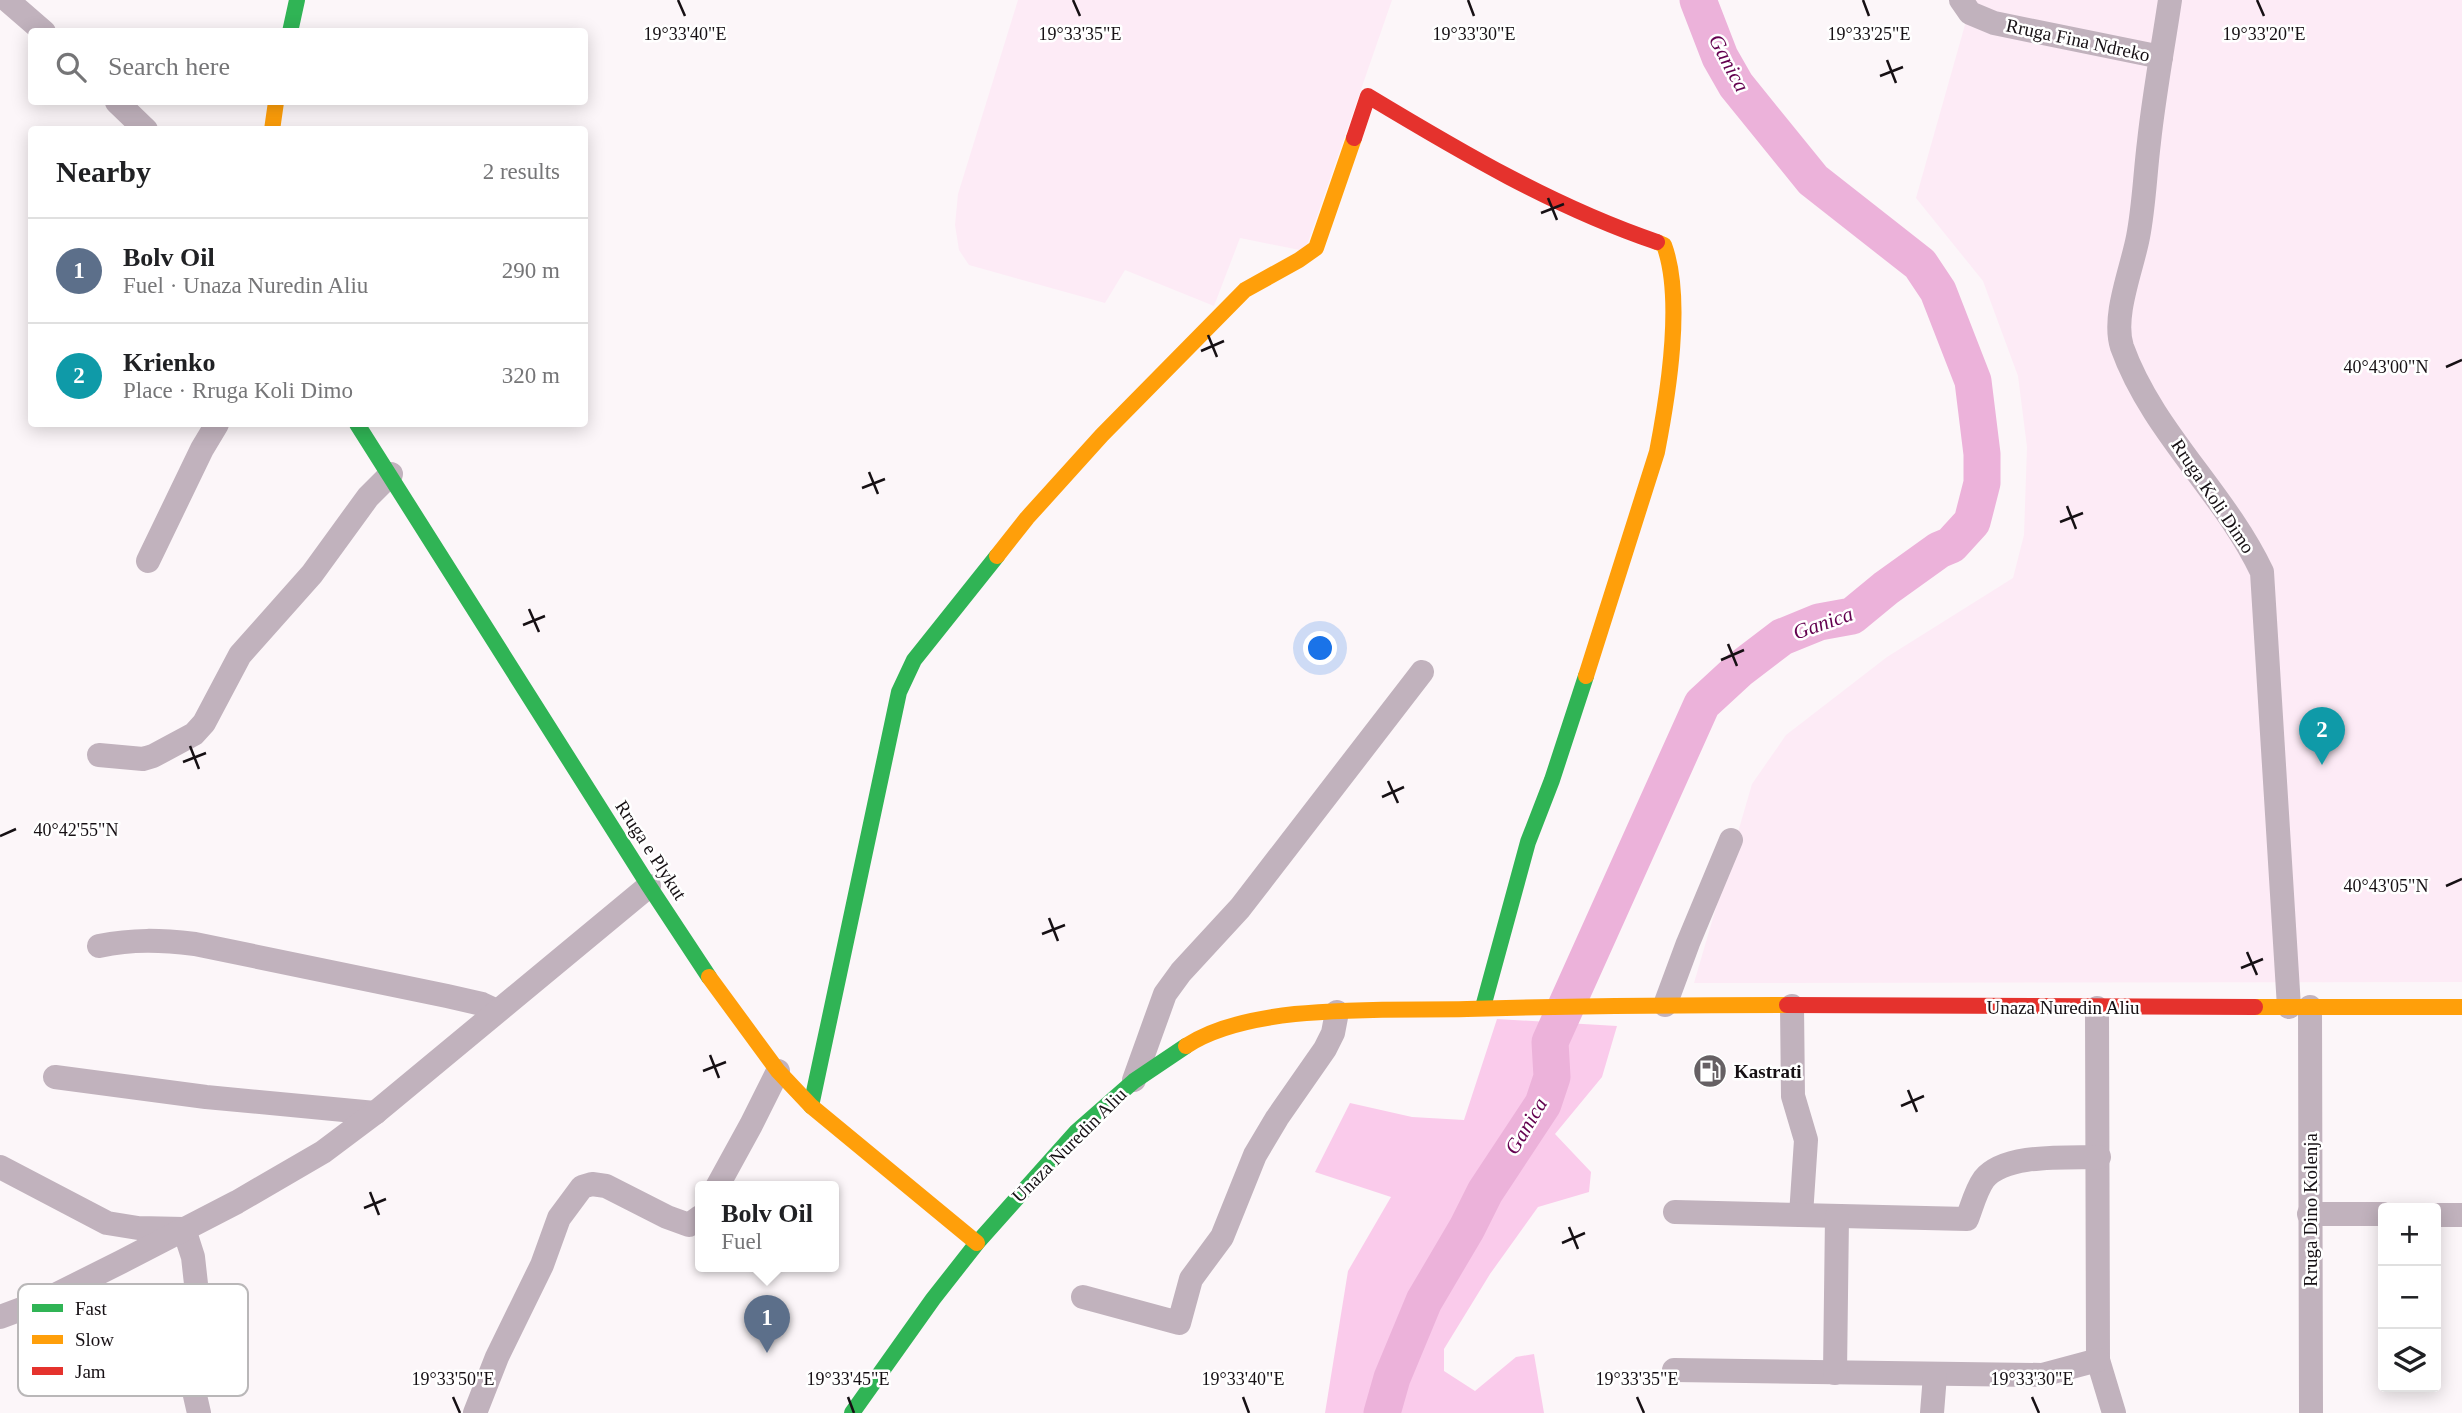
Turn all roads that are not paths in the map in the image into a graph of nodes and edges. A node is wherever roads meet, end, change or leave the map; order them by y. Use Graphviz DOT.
graph roads {
  1 [pos="7,0"];
  2 [pos="297,0"];
  3 [pos="1961,0"];
  4 [pos="2170,0"];
  5 [pos="39,28"];
  6 [pos="291,28"];
  7 [pos="2161,57"];
  8 [pos="120,105"];
  9 [pos="276,105"];
  10 [pos="142,126"];
  11 [pos="273,126"];
  12 [pos="215,427"];
  13 [pos="359,427"];
  14 [pos="391,474"];
  15 [pos="148,561"];
  16 [pos="1422,672"];
  17 [pos="99,755"];
  18 [pos="1731,840"];
  19 [pos="649,886"];
  20 [pos="99,946"];
  21 [pos="1665,1005"];
  22 [pos="1792,1006"];
  23 [pos="1483,1007"];
  24 [pos="2300,1007"];
  25 [pos="2462,1007"];
  26 [pos="2097,1008"];
  27 [pos="497,1011"];
  28 [pos="1337,1012"];
  29 [pos="778,1071"];
  30 [pos="55,1077"];
  31 [pos="1134,1081"];
  32 [pos="811,1106"];
  33 [pos="375,1113"];
  34 [pos="2099,1157"];
  35 [pos="0,1167"];
  36 [pos="720,1181"];
  37 [pos="1675,1212"];
  38 [pos="2309,1214"];
  39 [pos="2378,1214"];
  40 [pos="1801,1215"];
  41 [pos="2441,1215"];
  42 [pos="2462,1215"];
  43 [pos="1837,1217"];
  44 [pos="695,1221"];
  45 [pos="184,1229"];
  46 [pos="978,1243"];
  47 [pos="76,1284"];
  48 [pos="196,1284"];
  49 [pos="1083,1297"];
  50 [pos="18,1310"];
  51 [pos="0,1317"];
  52 [pos="2098,1360"];
  53 [pos="1674,1370"];
  54 [pos="1835,1373"];
  55 [pos="1935,1375"];
  56 [pos="475,1413"];
  57 [pos="852,1413"];
  58 [pos="1932,1413"];
  59 [pos="2114,1413"];
  60 [pos="2311,1413"];
  1 -- 5 [label="street"];
  2 -- 6 [label="street"];
  3 -- 7 [label="street, Rruga Fina Ndreko"];
  4 -- 7 [label="street, Rruga Koli Dimo"];
  7 -- 24 [label="street, Rruga Koli Dimo"];
  8 -- 10 [label="street"];
  9 -- 11 [label="street"];
  12 -- 15 [label="street"];
  13 -- 14 [label="street, Rruga e Plykut"];
  14 -- 17 [label="street"];
  14 -- 19 [label="street, Rruga e Plykut"];
  16 -- 31 [label="street"];
  18 -- 21 [label="street"];
  19 -- 27 [label="street"];
  19 -- 29 [label="street, Rruga e Plykut"];
  20 -- 27 [label="street"];
  21 -- 22 [label="street, Unaza Nuredin Aliu"];
  21 -- 23 [label="street, Unaza Nuredin Aliu"];
  22 -- 26 [label="street, Unaza Nuredin Aliu"];
  22 -- 40 [label="street"];
  23 -- 28 [label="street, Unaza Nuredin Aliu"];
  23 -- 32 [label="street"];
  24 -- 25 [label="street, Unaza Nuredin Aliu"];
  24 -- 26 [label="street, Unaza Nuredin Aliu"];
  24 -- 38 [label="street, Rruga Dino Kolenja"];
  26 -- 34 [label="street"];
  27 -- 33 [label="street"];
  28 -- 31 [label="street, Unaza Nuredin Aliu"];
  28 -- 49 [label="street"];
  29 -- 32 [label="street, Rruga e Plykut"];
  29 -- 36 [label="street"];
  30 -- 33 [label="street"];
  31 -- 46 [label="street, Unaza Nuredin Aliu"];
  32 -- 46 [label="street, Rruga e Plykut"];
  33 -- 45 [label="street"];
  34 -- 43 [label="street"];
  34 -- 52 [label="street"];
  35 -- 45 [label="street"];
  37 -- 40 [label="street"];
  38 -- 39 [label="street"];
  38 -- 60 [label="street, Rruga Dino Kolenja"];
  40 -- 43 [label="street"];
  41 -- 42 [label="street"];
  43 -- 54 [label="street"];
  44 -- 56 [label="street"];
  45 -- 47 [label="street"];
  45 -- 48 [label="street"];
  46 -- 57 [label="street, Unaza Nuredin Aliu"];
  50 -- 51 [label="street"];
  52 -- 55 [label="street"];
  52 -- 59 [label="street"];
  53 -- 54 [label="street"];
  54 -- 55 [label="street"];
  55 -- 58 [label="street"];
}
